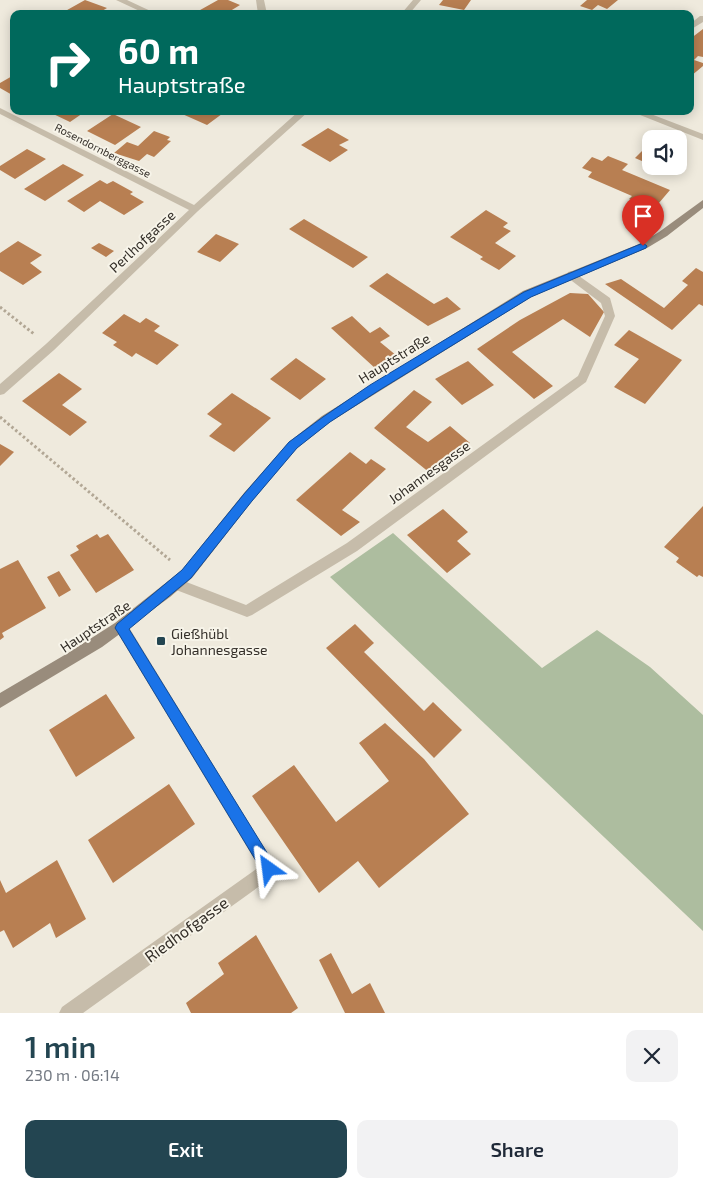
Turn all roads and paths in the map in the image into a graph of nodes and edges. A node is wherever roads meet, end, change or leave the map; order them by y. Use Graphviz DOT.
graph roads {
  1 [pos="120,0"];
  2 [pos="417,0"];
  3 [pos="144,10"];
  4 [pos="408,10"];
  5 [pos="0,111"];
  6 [pos="301,115"];
  7 [pos="645,115"];
  8 [pos="703,137"];
  9 [pos="703,203"];
  10 [pos="195,210"];
  11 [pos="572,275"];
  12 [pos="0,308"];
  13 [pos="50,347"];
  14 [pos="0,391"];
  15 [pos="0,417"];
  16 [pos="186,574"];
  17 [pos="176,584"];
  18 [pos="122,628"];
  19 [pos="0,701"];
  20 [pos="68,1013"];
  1 -- 3 [label="street"];
  2 -- 4 [label="street"];
  5 -- 10 [label="street, Rosendornberggasse"];
  6 -- 10 [label="street, Perlhofgasse"];
  7 -- 8 [label="street"];
  9 -- 11 [label="main road, Hauptstraße"];
  10 -- 13 [label="street, Perlhofgasse"];
  11 -- 16 [label="main road, Hauptstraße"];
  11 -- 17 [label="street, Johannesgasse"];
  12 -- 13 [label="path"];
  13 -- 14 [label="street, Perlhofgasse"];
  15 -- 16 [label="path"];
  16 -- 17 [label="main road, Hauptstraße"];
  17 -- 18 [label="main road, Hauptstraße"];
  18 -- 19 [label="main road, Hauptstraße"];
  18 -- 20 [label="street, Riedhofgasse"];
}
